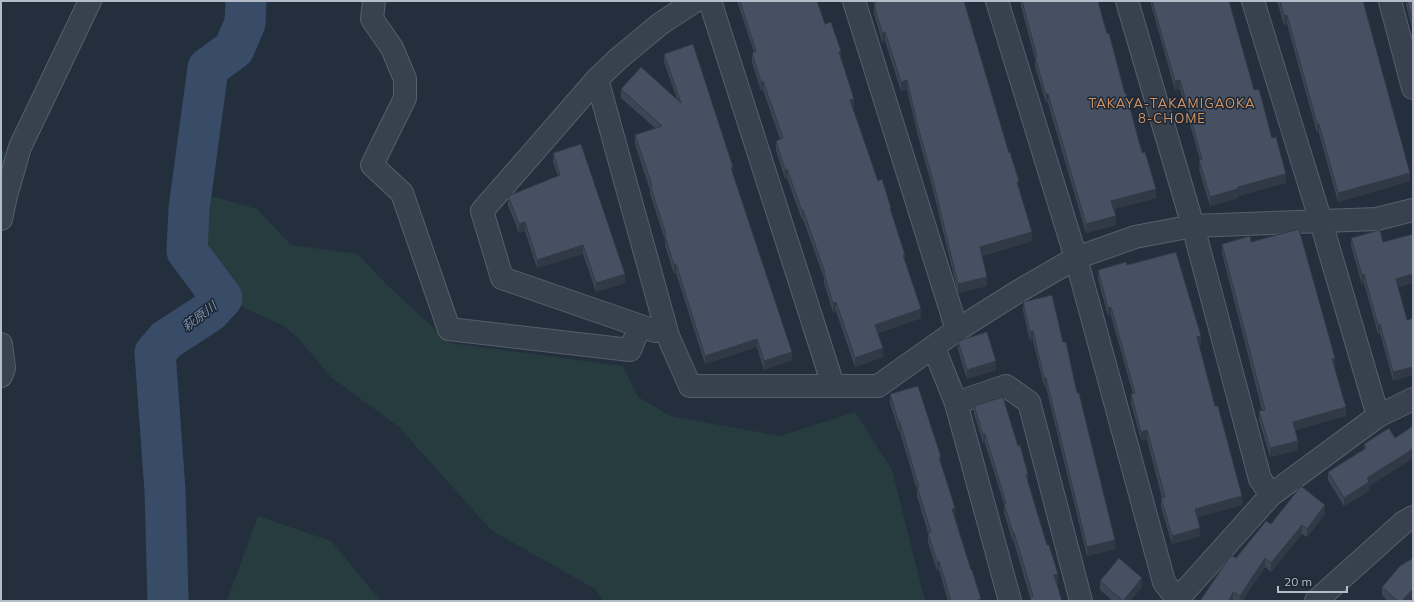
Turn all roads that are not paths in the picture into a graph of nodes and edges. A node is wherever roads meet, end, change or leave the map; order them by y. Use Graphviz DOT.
graph roads {
  1 [pos="90,1"];
  2 [pos="374,1"];
  3 [pos="695,1"];
  4 [pos="710,1"];
  5 [pos="854,1"];
  6 [pos="998,1"];
  7 [pos="1127,1"];
  8 [pos="1253,1"];
  9 [pos="1390,1"];
  10 [pos="597,79"];
  11 [pos="1413,88"];
  12 [pos="1413,210"];
  13 [pos="1,219"];
  14 [pos="1321,222"];
  15 [pos="1193,226"];
  16 [pos="1076,258"];
  17 [pos="640,326"];
  18 [pos="957,330"];
  19 [pos="668,336"];
  20 [pos="1,344"];
  21 [pos="934,348"];
  22 [pos="1,376"];
  23 [pos="834,385"];
  24 [pos="1413,399"];
  25 [pos="956,403"];
  26 [pos="1378,416"];
  27 [pos="1271,495"];
  28 [pos="1413,517"];
  29 [pos="1177,600"];
  30 [pos="1010,601"];
  31 [pos="1081,601"];
  32 [pos="1316,601"];
  1 -- 13 [label="street"];
  2 -- 17 [label="street"];
  3 -- 10 [label="street"];
  4 -- 23 [label="street"];
  5 -- 18 [label="street"];
  6 -- 16 [label="street"];
  7 -- 15 [label="street"];
  8 -- 14 [label="street"];
  9 -- 11 [label="street"];
  10 -- 17 [label="street"];
  10 -- 19 [label="street"];
  12 -- 14 [label="street"];
  14 -- 15 [label="street"];
  14 -- 26 [label="street"];
  15 -- 16 [label="street"];
  15 -- 27 [label="street"];
  16 -- 18 [label="street"];
  16 -- 29 [label="street"];
  17 -- 19 [label="street"];
  18 -- 21 [label="street"];
  19 -- 23 [label="street"];
  20 -- 22 [label="street"];
  21 -- 23 [label="street"];
  21 -- 25 [label="street"];
  24 -- 26 [label="street"];
  25 -- 30 [label="street"];
  25 -- 31 [label="street"];
  26 -- 27 [label="street"];
  27 -- 29 [label="street"];
  28 -- 32 [label="street"];
}
